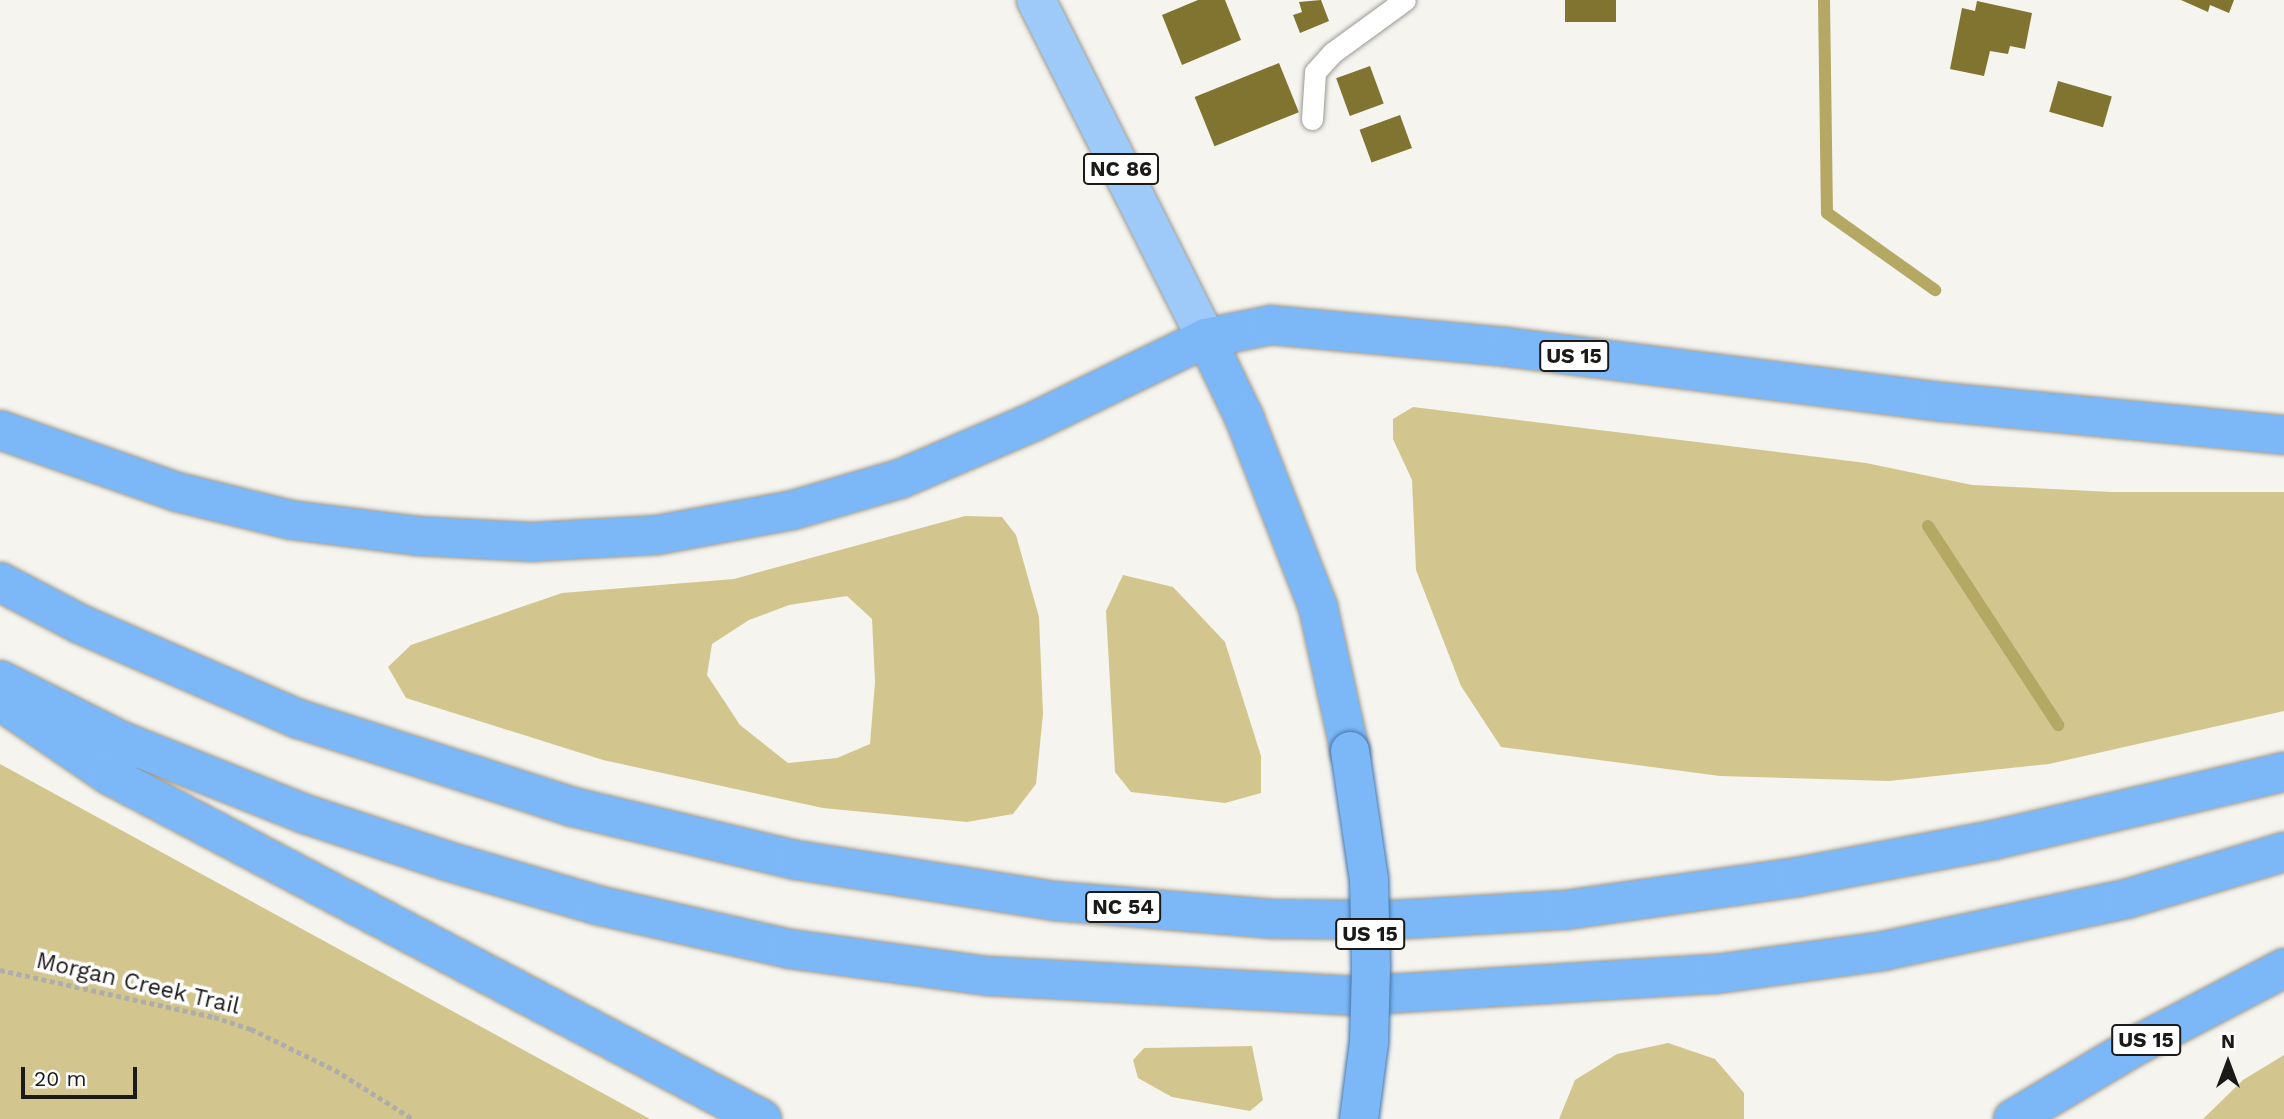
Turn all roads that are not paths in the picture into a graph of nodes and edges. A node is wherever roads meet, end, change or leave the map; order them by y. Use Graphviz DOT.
graph roads {
  1 [pos="1036,0"];
  2 [pos="1405,0"];
  3 [pos="1312,119"];
  4 [pos="1206,338"];
  5 [pos="0,430"];
  6 [pos="2284,435"];
  7 [pos="0,582"];
  8 [pos="0,680"];
  9 [pos="0,701"];
  10 [pos="2284,772"];
  11 [pos="2284,852"];
  12 [pos="2284,968"];
  13 [pos="762,1119"];
  14 [pos="1359,1119"];
  15 [pos="2013,1119"];
  1 -- 4 [label="main road, NC 86"];
  2 -- 3 [label="lane"];
  4 -- 5 [label="highway"];
  4 -- 6 [label="highway, US 15"];
  4 -- 14 [label="highway, US 15, bridge"];
  7 -- 10 [label="highway, NC 54"];
  8 -- 11 [label="highway"];
  9 -- 13 [label="highway"];
  12 -- 15 [label="highway, US 15"];
}
